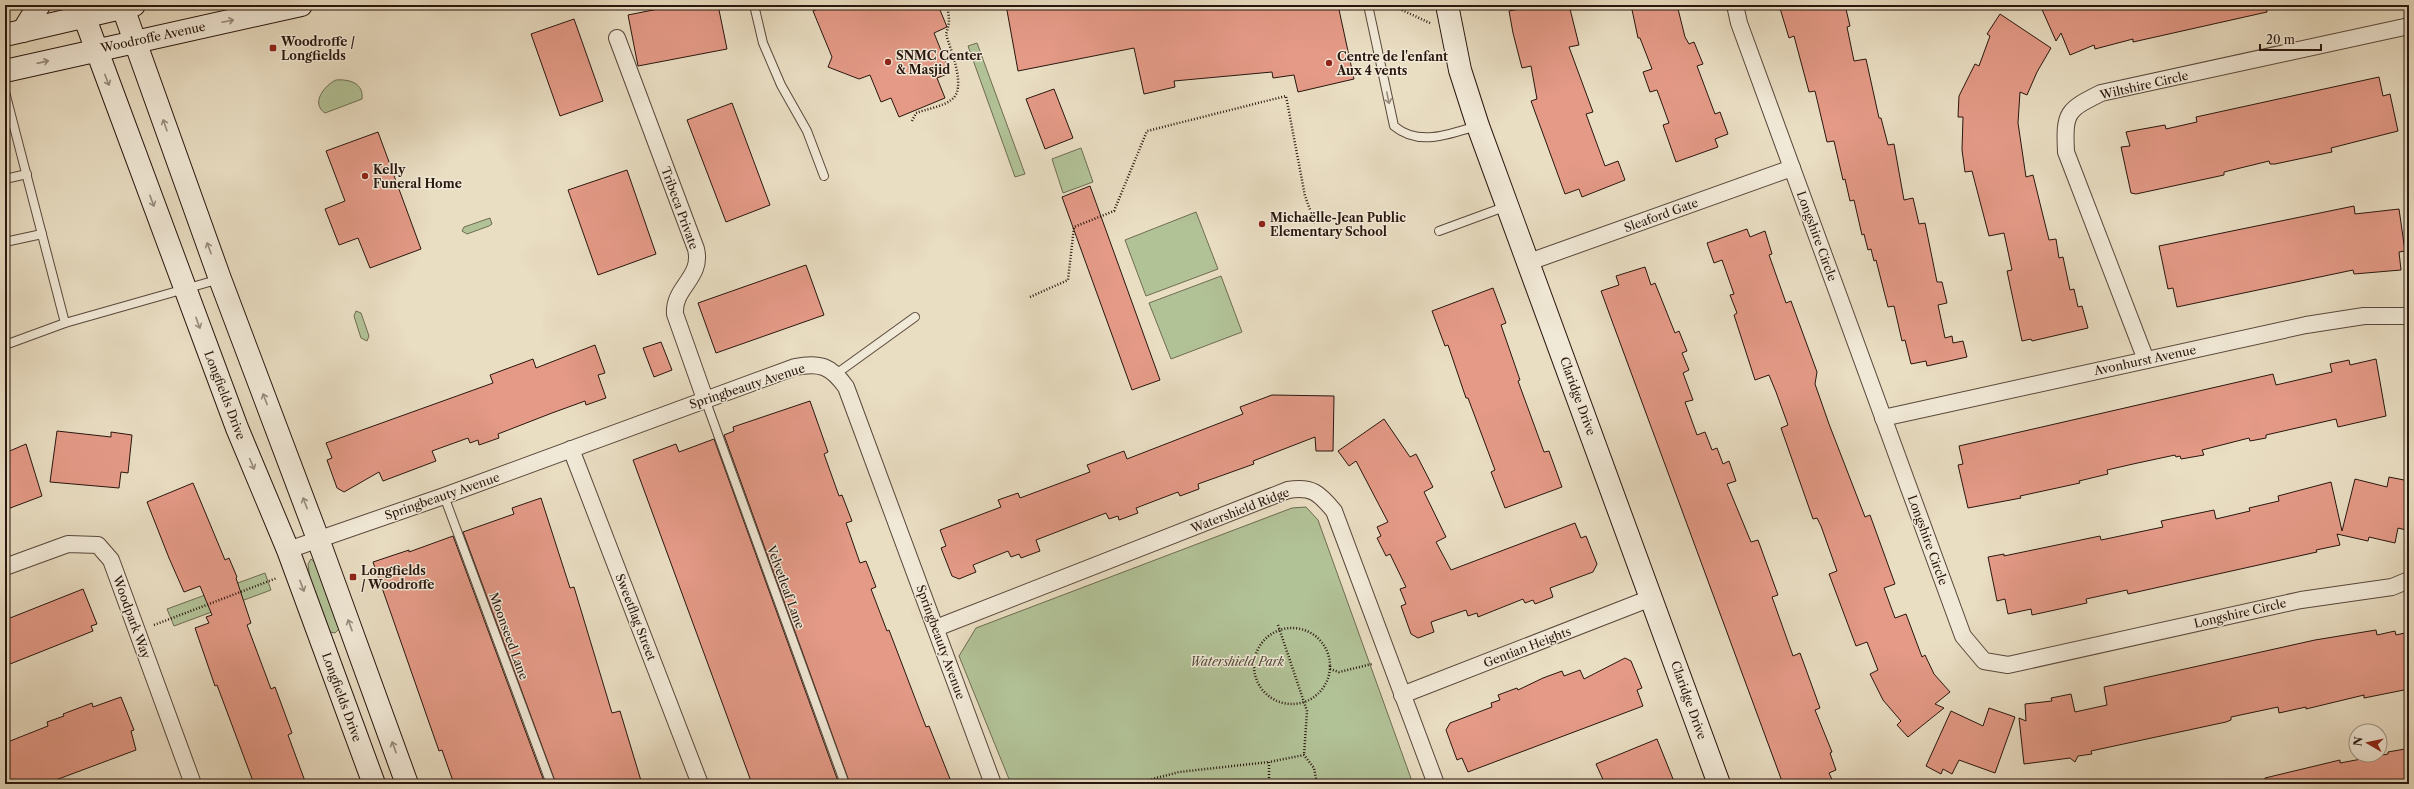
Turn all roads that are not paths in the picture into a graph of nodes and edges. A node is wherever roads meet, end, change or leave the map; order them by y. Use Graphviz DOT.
graph roads {
  1 [pos="39,5"];
  2 [pos="301,5"];
  3 [pos="754,5"];
  4 [pos="1368,5"];
  5 [pos="1446,5"];
  6 [pos="1735,5"];
  7 [pos="107,8"];
  8 [pos="2409,26"];
  9 [pos="14,33"];
  10 [pos="617,38"];
  11 [pos="135,41"];
  12 [pos="96,50"];
  13 [pos="5,71"];
  14 [pos="5,92"];
  15 [pos="1478,126"];
  16 [pos="1792,168"];
  17 [pos="27,174"];
  18 [pos="824,176"];
  19 [pos="5,180"];
  20 [pos="1508,205"];
  21 [pos="1439,231"];
  22 [pos="42,234"];
  23 [pos="5,242"];
  24 [pos="1529,262"];
  25 [pos="220,279"];
  26 [pos="185,290"];
  27 [pos="2409,316"];
  28 [pos="915,317"];
  29 [pos="65,323"];
  30 [pos="5,345"];
  31 [pos="2146,360"];
  32 [pos="836,374"];
  33 [pos="705,399"];
  34 [pos="1883,418"];
  35 [pos="571,449"];
  36 [pos="444,496"];
  37 [pos="318,539"];
  38 [pos="288,550"];
  39 [pos="5,567"];
  40 [pos="2409,580"];
  41 [pos="1651,598"];
  42 [pos="936,628"];
  43 [pos="1402,696"];
  44 [pos="192,784"];
  45 [pos="374,784"];
  46 [pos="407,784"];
  47 [pos="551,784"];
  48 [pos="700,784"];
  49 [pos="846,784"];
  50 [pos="993,784"];
  51 [pos="1436,784"];
  52 [pos="1719,784"];
  1 -- 9 [label="street"];
  11 -- 2 [label="street, Woodroffe Avenue, one-way"];
  3 -- 18 [label="lane"];
  4 -- 15 [label="lane, one-way"];
  5 -- 15 [label="street, Claridge Drive"];
  6 -- 16 [label="street, Longshire Circle"];
  7 -- 9 [label="street"];
  7 -- 11 [label="street"];
  7 -- 12 [label="street, Longfields Drive"];
  8 -- 31 [label="street, Wiltshire Circle"];
  10 -- 33 [label="street, Tribeca Private"];
  11 -- 12 [label="street, Woodroffe Avenue"];
  25 -- 11 [label="street, one-way"];
  13 -- 12 [label="street, Woodroffe Avenue, one-way"];
  12 -- 26 [label="street, Longfields Drive, one-way"];
  14 -- 17 [label="lane"];
  15 -- 20 [label="street, Claridge Drive"];
  16 -- 24 [label="street, Sleaford Gate"];
  16 -- 34 [label="street, Longshire Circle"];
  17 -- 19 [label="lane"];
  17 -- 22 [label="lane"];
  20 -- 21 [label="lane"];
  20 -- 24 [label="street, Claridge Drive"];
  22 -- 23 [label="lane"];
  22 -- 29 [label="lane"];
  24 -- 41 [label="street, Claridge Drive"];
  25 -- 26 [label="lane"];
  37 -- 25 [label="street, one-way"];
  26 -- 29 [label="lane"];
  26 -- 38 [label="street, Longfields Drive, one-way"];
  27 -- 31 [label="street, Avonhurst Avenue"];
  28 -- 32 [label="lane"];
  29 -- 30 [label="lane"];
  31 -- 34 [label="street, Avonhurst Avenue"];
  32 -- 33 [label="street, Springbeauty Avenue"];
  32 -- 42 [label="street, Springbeauty Avenue"];
  33 -- 35 [label="street, Springbeauty Avenue"];
  33 -- 49 [label="lane, Velvetleaf Lane"];
  34 -- 40 [label="street, Longshire Circle"];
  35 -- 36 [label="street, Springbeauty Avenue"];
  35 -- 48 [label="street, Sweetflag Street"];
  36 -- 37 [label="street, Springbeauty Avenue"];
  36 -- 47 [label="lane, Moonseed Lane"];
  37 -- 38 [label="street, Springbeauty Avenue"];
  46 -- 37 [label="street, one-way"];
  38 -- 45 [label="street, Longfields Drive, one-way"];
  39 -- 44 [label="street, Woodpark Way"];
  41 -- 43 [label="street, Gentian Heights"];
  41 -- 52 [label="street, Claridge Drive"];
  42 -- 43 [label="street, Watershield Ridge"];
  42 -- 50 [label="street, Springbeauty Avenue"];
  43 -- 51 [label="street, Watershield Ridge"];
}
